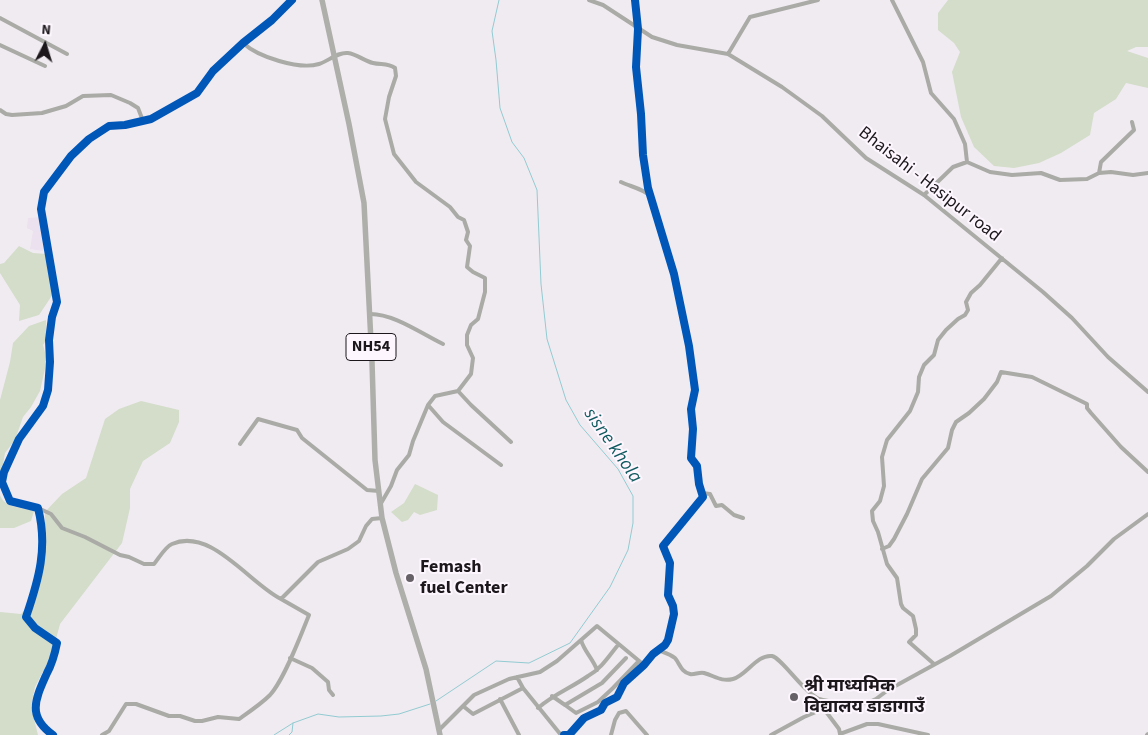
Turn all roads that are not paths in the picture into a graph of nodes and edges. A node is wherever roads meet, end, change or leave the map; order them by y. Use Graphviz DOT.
graph roads {
  1 [pos="292,0"];
  2 [pos="322,0"];
  3 [pos="589,0"];
  4 [pos="635,0"];
  5 [pos="818,0"];
  6 [pos="892,0"];
  7 [pos="812,1"];
  8 [pos="0,18"];
  9 [pos="638,29"];
  10 [pos="243,43"];
  11 [pos="0,45"];
  12 [pos="68,54"];
  13 [pos="728,54"];
  14 [pos="334,55"];
  15 [pos="45,66"];
  16 [pos="0,110"];
  17 [pos="143,121"];
  18 [pos="1132,122"];
  19 [pos="967,162"];
  20 [pos="1099,173"];
  21 [pos="1148,174"];
  22 [pos="621,182"];
  23 [pos="649,195"];
  24 [pos="924,195"];
  25 [pos="1002,258"];
  26 [pos="369,314"];
  27 [pos="443,344"];
  28 [pos="458,391"];
  29 [pos="1148,392"];
  30 [pos="428,405"];
  31 [pos="511,442"];
  32 [pos="240,444"];
  33 [pos="501,465"];
  34 [pos="1148,472"];
  35 [pos="379,491"];
  36 [pos="703,493"];
  37 [pos="380,505"];
  38 [pos="38,508"];
  39 [pos="1148,514"];
  40 [pos="382,518"];
  41 [pos="743,518"];
  42 [pos="882,549"];
  43 [pos="281,599"];
  44 [pos="581,640"];
  45 [pos="618,645"];
  46 [pos="658,650"];
  47 [pos="290,658"];
  48 [pos="626,658"];
  49 [pos="638,661"];
  50 [pos="934,664"];
  51 [pos="644,666"];
  52 [pos="597,670"];
  53 [pos="517,677"];
  54 [pos="523,688"];
  55 [pos="333,696"];
  56 [pos="552,696"];
  57 [pos="500,699"];
  58 [pos="844,704"];
  59 [pos="565,705"];
  60 [pos="463,706"];
  61 [pos="538,708"];
  62 [pos="824,709"];
  63 [pos="439,733"];
  64 [pos="840,734"];
  65 [pos="53,735"];
  66 [pos="105,735"];
  67 [pos="519,735"];
  68 [pos="562,735"];
  69 [pos="568,735"];
  70 [pos="573,735"];
  71 [pos="611,735"];
  72 [pos="647,735"];
  73 [pos="771,735"];
  74 [pos="928,735"];
  1 -- 10 [label="street"];
  2 -- 14 [label="main road, NH54"];
  3 -- 9 [label="street, Bhaisahi - Hasipur road"];
  4 -- 9 [label="street"];
  5 -- 7 [label="street"];
  6 -- 19 [label="street"];
  7 -- 13 [label="street"];
  8 -- 12 [label="street"];
  9 -- 13 [label="street, Bhaisahi - Hasipur road"];
  9 -- 23 [label="street"];
  10 -- 14 [label="street"];
  10 -- 17 [label="street"];
  11 -- 15 [label="street"];
  13 -- 24 [label="street, Bhaisahi - Hasipur road"];
  14 -- 26 [label="main road, NH54"];
  14 -- 28 [label="street"];
  16 -- 17 [label="street"];
  17 -- 38 [label="street"];
  18 -- 20 [label="street"];
  19 -- 20 [label="street"];
  19 -- 24 [label="street"];
  20 -- 21 [label="street"];
  22 -- 23 [label="street"];
  23 -- 36 [label="street"];
  24 -- 25 [label="street, Bhaisahi - Hasipur road"];
  25 -- 29 [label="street, Bhaisahi - Hasipur road"];
  25 -- 42 [label="street"];
  26 -- 27 [label="street"];
  26 -- 35 [label="main road, NH54"];
  28 -- 30 [label="street"];
  28 -- 31 [label="street"];
  30 -- 33 [label="street"];
  30 -- 37 [label="street"];
  32 -- 35 [label="street"];
  34 -- 42 [label="street"];
  35 -- 37 [label="main road, NH54"];
  36 -- 41 [label="street"];
  36 -- 46 [label="street"];
  37 -- 40 [label="main road, NH54"];
  38 -- 43 [label="street"];
  38 -- 65 [label="street"];
  39 -- 50 [label="street"];
  40 -- 43 [label="street"];
  40 -- 63 [label="main road, NH54"];
  42 -- 50 [label="street"];
  43 -- 47 [label="street"];
  44 -- 45 [label="street"];
  44 -- 52 [label="street"];
  44 -- 53 [label="street"];
  45 -- 49 [label="street"];
  45 -- 52 [label="street"];
  46 -- 51 [label="street"];
  46 -- 58 [label="street"];
  47 -- 55 [label="street"];
  47 -- 66 [label="street"];
  48 -- 59 [label="street"];
  49 -- 51 [label="street"];
  49 -- 59 [label="street"];
  50 -- 58 [label="street"];
  51 -- 69 [label="street"];
  52 -- 56 [label="street"];
  53 -- 54 [label="street"];
  53 -- 60 [label="street"];
  54 -- 57 [label="street"];
  54 -- 61 [label="street"];
  56 -- 59 [label="street"];
  56 -- 61 [label="street"];
  57 -- 60 [label="street"];
  57 -- 67 [label="street"];
  58 -- 62 [label="street"];
  60 -- 63 [label="street"];
  61 -- 68 [label="street"];
  62 -- 64 [label="street"];
  62 -- 73 [label="street"];
  64 -- 74 [label="street"];
  68 -- 69 [label="street"];
  69 -- 70 [label="street"];
  71 -- 72 [label="street"];
}
